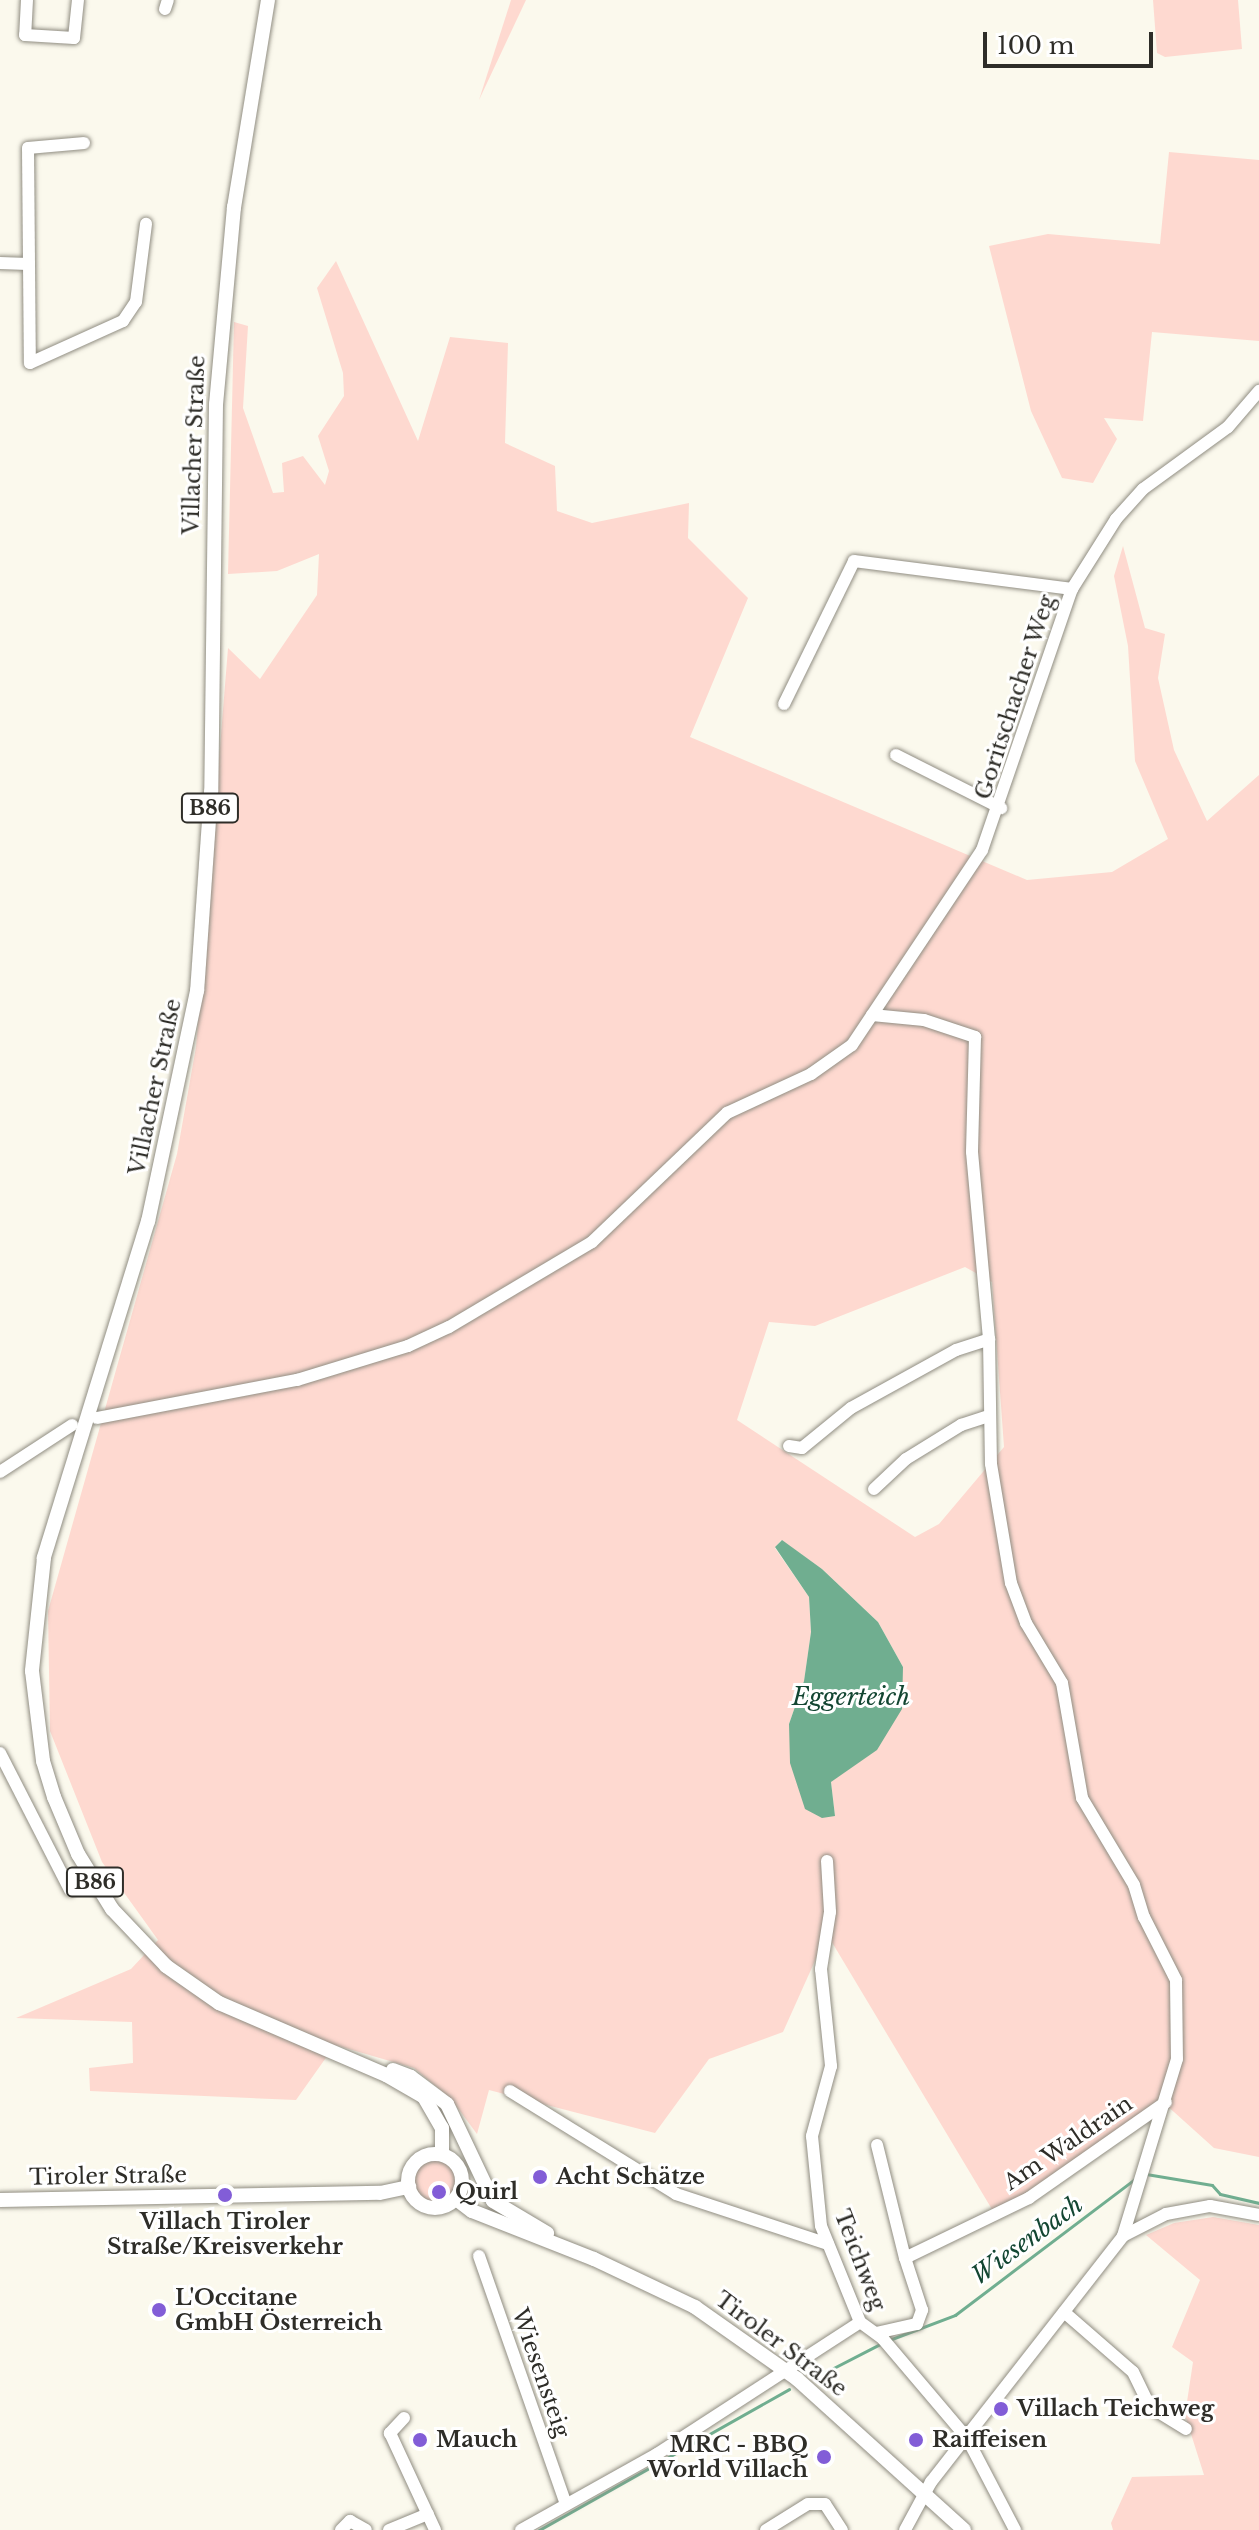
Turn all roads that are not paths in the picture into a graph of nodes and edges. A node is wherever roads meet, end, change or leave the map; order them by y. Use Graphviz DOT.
graph roads {
  1 [pos="27,0"];
  2 [pos="78,0"];
  3 [pos="268,0"];
  4 [pos="84,143"];
  5 [pos="146,224"];
  6 [pos="0,263"];
  7 [pos="28,264"];
  8 [pos="1259,391"];
  9 [pos="1072,589"];
  10 [pos="784,704"];
  11 [pos="896,755"];
  12 [pos="1001,808"];
  13 [pos="872,1015"];
  14 [pos="989,1339"];
  15 [pos="989,1416"];
  16 [pos="97,1418"];
  17 [pos="72,1425"];
  18 [pos="789,1446"];
  19 [pos="0,1472"];
  20 [pos="874,1489"];
  21 [pos="0,1753"];
  22 [pos="827,1861"];
  23 [pos="70,1890"];
  24 [pos="386,2075"];
  25 [pos="510,2091"];
  26 [pos="1166,2102"];
  27 [pos="877,2145"];
  28 [pos="442,2154"];
  29 [pos="409,2187"];
  30 [pos="456,2199"];
  31 [pos="0,2200"];
  32 [pos="1259,2215"];
  33 [pos="1123,2236"];
  34 [pos="554,2242"];
  35 [pos="828,2244"];
  36 [pos="479,2256"];
  37 [pos="905,2258"];
  38 [pos="1064,2312"];
  39 [pos="860,2322"];
  40 [pos="883,2339"];
  41 [pos="786,2370"];
  42 [pos="404,2418"];
  43 [pos="1186,2429"];
  44 [pos="967,2438"];
  45 [pos="925,2493"];
  46 [pos="566,2504"];
  47 [pos="428,2514"];
  48 [pos="341,2530"];
  49 [pos="366,2530"];
  50 [pos="389,2530"];
  51 [pos="435,2530"];
  52 [pos="521,2530"];
  53 [pos="766,2530"];
  54 [pos="842,2530"];
  55 [pos="905,2530"];
  56 [pos="964,2530"];
  57 [pos="1015,2530"];
  1 -- 2 [label="street"];
  3 -- 24 [label="main road, Villacher Straße / B86"];
  4 -- 7 [label="street"];
  5 -- 7 [label="street"];
  6 -- 7 [label="street"];
  8 -- 9 [label="street, Goritschacher Weg"];
  9 -- 10 [label="street"];
  9 -- 12 [label="street, Goritschacher Weg"];
  11 -- 12 [label="street"];
  12 -- 13 [label="street, Goritschacher Weg"];
  13 -- 14 [label="street"];
  13 -- 16 [label="street, Goritschacher Weg"];
  14 -- 15 [label="street"];
  14 -- 18 [label="street"];
  15 -- 20 [label="street"];
  15 -- 26 [label="street"];
  17 -- 19 [label="street"];
  21 -- 23 [label="street"];
  22 -- 35 [label="street, Teichweg"];
  24 -- 28 [label="main road, B86"];
  24 -- 34 [label="main road, B86"];
  25 -- 35 [label="street"];
  26 -- 33 [label="street"];
  26 -- 37 [label="street, Am Waldrain"];
  27 -- 37 [label="street"];
  28 -- 29 [label="main road"];
  28 -- 30 [label="main road"];
  29 -- 30 [label="main road"];
  29 -- 31 [label="main road, Tiroler Straße"];
  30 -- 34 [label="main road, Tiroler Straße / B86"];
  32 -- 33 [label="street"];
  33 -- 38 [label="street"];
  34 -- 41 [label="main road, Tiroler Straße / B86"];
  35 -- 39 [label="street, Teichweg"];
  36 -- 46 [label="street, Wiesensteig"];
  37 -- 40 [label="street"];
  38 -- 43 [label="street"];
  38 -- 44 [label="street"];
  39 -- 40 [label="street, Teichweg"];
  39 -- 41 [label="street"];
  40 -- 44 [label="street, Teichweg"];
  41 -- 45 [label="main road, Tiroler Straße / B86"];
  41 -- 46 [label="street"];
  42 -- 47 [label="street"];
  44 -- 45 [label="street"];
  44 -- 57 [label="street, Teichweg"];
  45 -- 55 [label="street"];
  45 -- 56 [label="main road, Tiroler Straße / B86"];
  46 -- 52 [label="street"];
  47 -- 50 [label="street"];
  47 -- 51 [label="street"];
  48 -- 49 [label="street"];
  53 -- 54 [label="street"];
}
